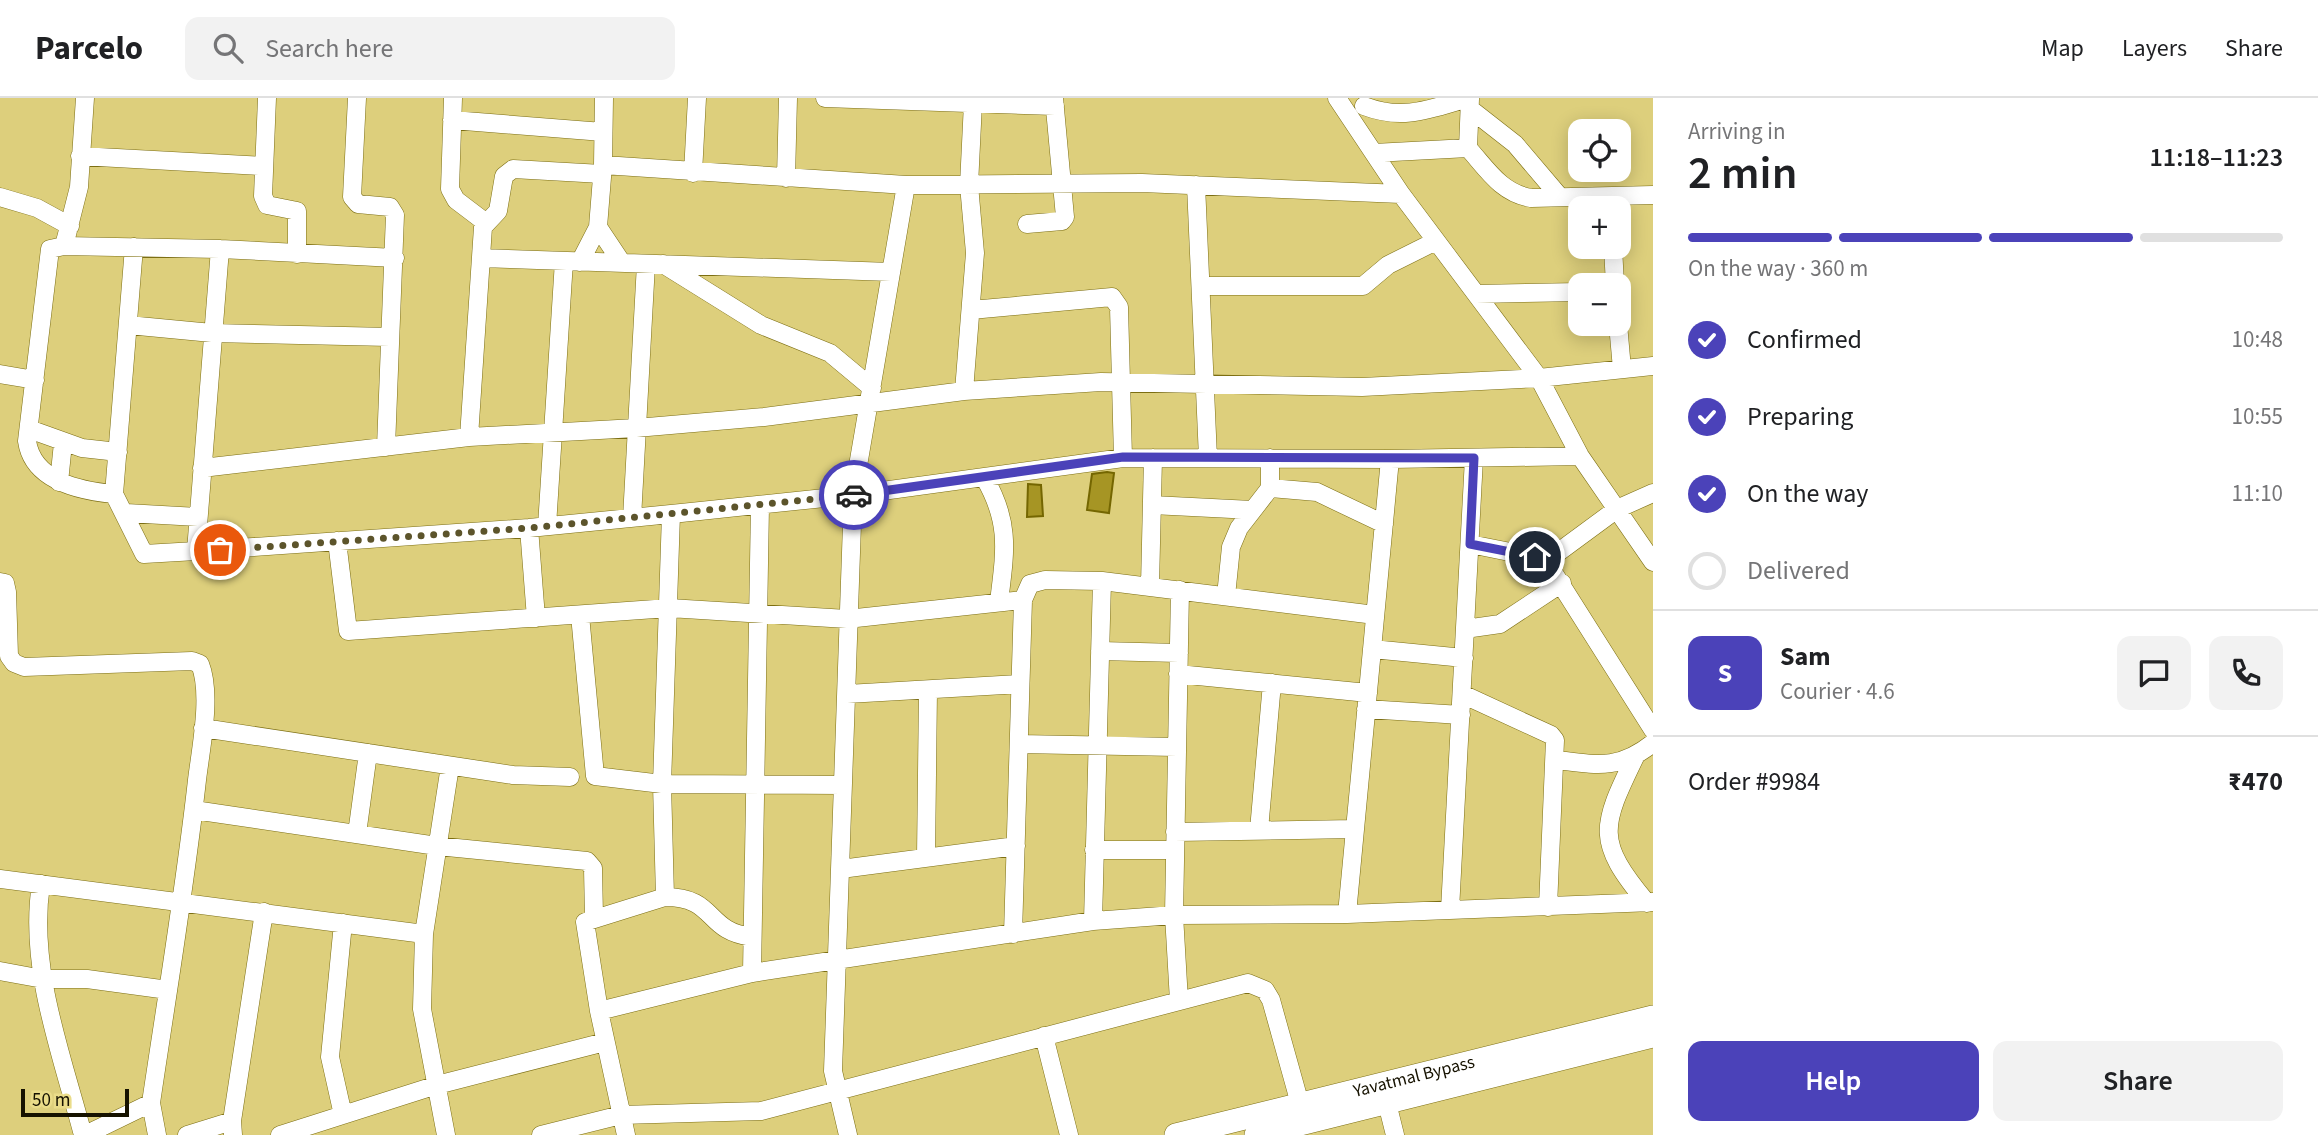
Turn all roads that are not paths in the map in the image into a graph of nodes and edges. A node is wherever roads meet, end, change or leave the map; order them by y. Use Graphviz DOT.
graph roads {
  1 [pos="85,98"];
  2 [pos="267,98"];
  3 [pos="357,98"];
  4 [pos="453,98"];
  5 [pos="604,98"];
  6 [pos="697,98"];
  7 [pos="788,98"];
  8 [pos="825,98"];
  9 [pos="1337,98"];
  10 [pos="873,99"];
  11 [pos="1469,101"];
  12 [pos="1055,102"];
  13 [pos="1365,102"];
  14 [pos="973,103"];
  15 [pos="452,120"];
  16 [pos="1354,123"];
  17 [pos="603,132"];
  18 [pos="1468,148"];
  19 [pos="1374,153"];
  20 [pos="80,156"];
  21 [pos="262,166"];
  22 [pos="602,169"];
  23 [pos="693,173"];
  24 [pos="786,178"];
  25 [pos="970,184"];
  26 [pos="1063,184"];
  27 [pos="906,185"];
  28 [pos="1196,185"];
  29 [pos="1401,194"];
  30 [pos="1653,195"];
  31 [pos="0,197"];
  32 [pos="1560,197"];
  33 [pos="1568,198"];
  34 [pos="1631,198"];
  35 [pos="485,222"];
  36 [pos="1027,224"];
  37 [pos="70,226"];
  38 [pos="598,227"];
  39 [pos="1436,241"];
  40 [pos="64,246"];
  41 [pos="134,247"];
  42 [pos="220,249"];
  43 [pos="298,254"];
  44 [pos="394,258"];
  45 [pos="481,258"];
  46 [pos="572,262"];
  47 [pos="622,263"];
  48 [pos="654,264"];
  49 [pos="891,272"];
  50 [pos="1201,286"];
  51 [pos="1568,292"];
  52 [pos="1476,294"];
  53 [pos="971,310"];
  54 [pos="128,326"];
  55 [pos="212,333"];
  56 [pos="1619,336"];
  57 [pos="390,337"];
  58 [pos="1653,366"];
  59 [pos="1622,369"];
  60 [pos="0,374"];
  61 [pos="1539,378"];
  62 [pos="35,380"];
  63 [pos="1119,383"];
  64 [pos="1206,384"];
  65 [pos="964,391"];
  66 [pos="871,396"];
  67 [pos="636,428"];
  68 [pos="29,429"];
  69 [pos="552,433"];
  70 [pos="470,437"];
  71 [pos="63,443"];
  72 [pos="386,447"];
  73 [pos="118,452"];
  74 [pos="1580,456"];
  75 [pos="1123,457"];
  76 [pos="1153,458"];
  77 [pos="1208,458"];
  78 [pos="1270,458"];
  79 [pos="1474,458"];
  80 [pos="1390,459"];
  81 [pos="202,468"];
  82 [pos="984,477"];
  83 [pos="59,482"];
  84 [pos="1270,488"];
  85 [pos="1653,493"];
  86 [pos="114,494"];
  87 [pos="853,495"];
  88 [pos="760,505"];
  89 [pos="1152,505"];
  90 [pos="1617,509"];
  91 [pos="1252,510"];
  92 [pos="125,513"];
  93 [pos="671,514"];
  94 [pos="198,517"];
  95 [pos="632,518"];
  96 [pos="1384,524"];
  97 [pos="538,527"];
  98 [pos="337,541"];
  99 [pos="1470,544"];
  100 [pos="196,551"];
  101 [pos="1545,562"];
  102 [pos="1653,562"];
  103 [pos="1102,581"];
  104 [pos="0,582"];
  105 [pos="1562,583"];
  106 [pos="1150,586"];
  107 [pos="1180,590"];
  108 [pos="1226,596"];
  109 [pos="1023,600"];
  110 [pos="999,602"];
  111 [pos="669,608"];
  112 [pos="760,614"];
  113 [pos="580,615"];
  114 [pos="1375,615"];
  115 [pos="536,618"];
  116 [pos="847,619"];
  117 [pos="1465,629"];
  118 [pos="1372,649"];
  119 [pos="1100,651"];
  120 [pos="1179,653"];
  121 [pos="1464,658"];
  122 [pos="1178,674"];
  123 [pos="1272,683"];
  124 [pos="1020,684"];
  125 [pos="928,690"];
  126 [pos="847,694"];
  127 [pos="1462,694"];
  128 [pos="1367,701"];
  129 [pos="1648,711"];
  130 [pos="1461,715"];
  131 [pos="203,728"];
  132 [pos="1653,730"];
  133 [pos="1653,743"];
  134 [pos="1019,744"];
  135 [pos="1097,744"];
  136 [pos="1177,747"];
  137 [pos="368,753"];
  138 [pos="1635,757"];
  139 [pos="1557,760"];
  140 [pos="450,766"];
  141 [pos="569,777"];
  142 [pos="756,782"];
  143 [pos="662,783"];
  144 [pos="843,785"];
  145 [pos="194,810"];
  146 [pos="1354,829"];
  147 [pos="1259,830"];
  148 [pos="358,834"];
  149 [pos="1175,841"];
  150 [pos="437,846"];
  151 [pos="1016,846"];
  152 [pos="1094,850"];
  153 [pos="926,857"];
  154 [pos="841,869"];
  155 [pos="0,879"];
  156 [pos="41,884"];
  157 [pos="665,897"];
  158 [pos="184,901"];
  159 [pos="1650,903"];
  160 [pos="1548,907"];
  161 [pos="1450,910"];
  162 [pos="264,912"];
  163 [pos="1347,914"];
  164 [pos="1174,915"];
  165 [pos="594,917"];
  166 [pos="1093,921"];
  167 [pos="343,923"];
  168 [pos="424,934"];
  169 [pos="1013,934"];
  170 [pos="752,937"];
  171 [pos="839,959"];
  172 [pos="0,971"];
  173 [pos="752,972"];
  174 [pos="43,979"];
  175 [pos="167,990"];
  176 [pos="1179,1001"];
  177 [pos="599,1011"];
  178 [pos="1653,1017"];
  179 [pos="1653,1036"];
  180 [pos="1044,1037"];
  181 [pos="605,1042"];
  182 [pos="437,1085"];
  183 [pos="836,1091"];
  184 [pos="151,1103"];
  185 [pos="1387,1103"];
  186 [pos="342,1115"];
  187 [pos="621,1115"];
  188 [pos="1304,1121"];
  189 [pos="232,1128"];
  190 [pos="1067,1134"];
  191 [pos="84,1135"];
  192 [pos="157,1135"];
  193 [pos="187,1135"];
  194 [pos="280,1135"];
  195 [pos="446,1135"];
  196 [pos="541,1135"];
  197 [pos="626,1135"];
  198 [pos="848,1135"];
  199 [pos="1176,1135"];
  200 [pos="1256,1135"];
  201 [pos="1395,1135"];
  1 -- 20 [label="street"];
  2 -- 21 [label="street"];
  3 -- 44 [label="street"];
  4 -- 15 [label="street"];
  5 -- 17 [label="street"];
  6 -- 23 [label="street"];
  7 -- 24 [label="street"];
  8 -- 10 [label="street"];
  9 -- 16 [label="street"];
  10 -- 14 [label="street"];
  11 -- 13 [label="street"];
  11 -- 18 [label="street"];
  11 -- 32 [label="street"];
  12 -- 14 [label="street"];
  12 -- 26 [label="street"];
  13 -- 16 [label="street"];
  14 -- 25 [label="street"];
  15 -- 17 [label="street"];
  15 -- 35 [label="street"];
  16 -- 19 [label="street"];
  17 -- 22 [label="street"];
  18 -- 19 [label="street"];
  18 -- 32 [label="street"];
  19 -- 29 [label="street"];
  20 -- 21 [label="street"];
  20 -- 37 [label="street"];
  21 -- 43 [label="street"];
  22 -- 23 [label="street"];
  22 -- 35 [label="street"];
  22 -- 38 [label="street"];
  23 -- 24 [label="street"];
  24 -- 27 [label="street"];
  25 -- 26 [label="street"];
  25 -- 27 [label="street"];
  25 -- 53 [label="street"];
  26 -- 28 [label="street"];
  26 -- 36 [label="street"];
  27 -- 49 [label="street"];
  28 -- 29 [label="street"];
  28 -- 50 [label="street"];
  29 -- 39 [label="street"];
  30 -- 34 [label="street"];
  31 -- 37 [label="street"];
  32 -- 33 [label="street"];
  35 -- 45 [label="street"];
  37 -- 40 [label="street"];
  38 -- 46 [label="street"];
  38 -- 47 [label="street"];
  39 -- 50 [label="street"];
  39 -- 52 [label="street"];
  40 -- 41 [label="street"];
  40 -- 62 [label="street"];
  41 -- 42 [label="street"];
  41 -- 54 [label="street"];
  42 -- 43 [label="street"];
  42 -- 55 [label="street"];
  43 -- 44 [label="street"];
  44 -- 57 [label="street"];
  45 -- 46 [label="street"];
  45 -- 70 [label="street"];
  46 -- 47 [label="street"];
  46 -- 69 [label="street"];
  47 -- 48 [label="street"];
  48 -- 49 [label="street"];
  48 -- 66 [label="street"];
  48 -- 67 [label="street"];
  49 -- 66 [label="street"];
  50 -- 64 [label="street"];
  51 -- 52 [label="street"];
  52 -- 61 [label="street"];
  53 -- 63 [label="street"];
  53 -- 65 [label="street"];
  54 -- 55 [label="street"];
  54 -- 73 [label="street"];
  55 -- 57 [label="street"];
  55 -- 81 [label="street"];
  56 -- 59 [label="street"];
  57 -- 72 [label="street"];
  58 -- 59 [label="street"];
  59 -- 61 [label="street"];
  60 -- 62 [label="street"];
  61 -- 64 [label="street"];
  61 -- 74 [label="street"];
  62 -- 68 [label="street"];
  63 -- 64 [label="street"];
  63 -- 65 [label="street"];
  63 -- 75 [label="street"];
  64 -- 77 [label="street"];
  65 -- 66 [label="street"];
  66 -- 67 [label="street"];
  66 -- 87 [label="street"];
  67 -- 69 [label="street"];
  67 -- 95 [label="street"];
  68 -- 71 [label="street"];
  68 -- 83 [label="street"];
  69 -- 70 [label="street"];
  69 -- 97 [label="street"];
  70 -- 72 [label="street"];
  71 -- 73 [label="street"];
  71 -- 83 [label="street"];
  72 -- 81 [label="street"];
  73 -- 86 [label="street"];
  74 -- 79 [label="street"];
  74 -- 90 [label="street"];
  75 -- 76 [label="street"];
  75 -- 82 [label="street"];
  76 -- 77 [label="street"];
  76 -- 89 [label="street"];
  77 -- 78 [label="street"];
  78 -- 80 [label="street"];
  78 -- 84 [label="street"];
  79 -- 80 [label="street"];
  79 -- 99 [label="street"];
  80 -- 96 [label="street"];
  81 -- 94 [label="street"];
  82 -- 87 [label="street"];
  82 -- 110 [label="street"];
  83 -- 86 [label="street"];
  84 -- 91 [label="street"];
  84 -- 96 [label="street"];
  85 -- 90 [label="street"];
  86 -- 92 [label="street"];
  87 -- 88 [label="street"];
  87 -- 116 [label="street"];
  88 -- 93 [label="street"];
  88 -- 112 [label="street"];
  89 -- 91 [label="street"];
  89 -- 106 [label="street"];
  90 -- 101 [label="street"];
  90 -- 102 [label="street"];
  91 -- 108 [label="street"];
  92 -- 94 [label="street"];
  92 -- 100 [label="street"];
  93 -- 95 [label="street"];
  93 -- 111 [label="street"];
  94 -- 100 [label="street"];
  95 -- 97 [label="street"];
  96 -- 114 [label="street"];
  97 -- 98 [label="street"];
  97 -- 115 [label="street"];
  98 -- 100 [label="street"];
  98 -- 115 [label="street"];
  99 -- 101 [label="street"];
  99 -- 117 [label="street"];
  101 -- 105 [label="street"];
  103 -- 106 [label="street"];
  103 -- 109 [label="street"];
  103 -- 119 [label="street"];
  104 -- 131 [label="street"];
  105 -- 117 [label="street"];
  105 -- 129 [label="street"];
  106 -- 107 [label="street"];
  107 -- 108 [label="street"];
  107 -- 120 [label="street"];
  108 -- 114 [label="street"];
  109 -- 110 [label="street"];
  109 -- 124 [label="street"];
  110 -- 116 [label="street"];
  111 -- 112 [label="street"];
  111 -- 113 [label="street"];
  111 -- 143 [label="street"];
  112 -- 116 [label="street"];
  112 -- 142 [label="street"];
  113 -- 115 [label="street"];
  113 -- 143 [label="street"];
  114 -- 118 [label="street"];
  116 -- 126 [label="street"];
  117 -- 121 [label="street"];
  118 -- 121 [label="street"];
  118 -- 128 [label="street"];
  119 -- 120 [label="street"];
  119 -- 135 [label="street"];
  120 -- 122 [label="street"];
  121 -- 127 [label="street"];
  122 -- 123 [label="street"];
  122 -- 136 [label="street"];
  123 -- 128 [label="street"];
  123 -- 147 [label="street"];
  124 -- 125 [label="street"];
  124 -- 134 [label="street"];
  125 -- 126 [label="street"];
  125 -- 153 [label="street"];
  126 -- 144 [label="street"];
  127 -- 130 [label="street"];
  127 -- 139 [label="street"];
  128 -- 130 [label="street"];
  128 -- 146 [label="street"];
  129 -- 132 [label="street"];
  130 -- 161 [label="street"];
  131 -- 137 [label="street"];
  131 -- 145 [label="street"];
  133 -- 138 [label="street"];
  134 -- 135 [label="street"];
  134 -- 151 [label="street"];
  135 -- 136 [label="street"];
  135 -- 152 [label="street"];
  136 -- 149 [label="street"];
  137 -- 140 [label="street"];
  137 -- 148 [label="street"];
  138 -- 139 [label="street"];
  138 -- 159 [label="street"];
  139 -- 160 [label="street"];
  140 -- 141 [label="street"];
  140 -- 150 [label="street"];
  142 -- 143 [label="street"];
  142 -- 144 [label="street"];
  142 -- 170 [label="street"];
  143 -- 157 [label="street"];
  144 -- 154 [label="street"];
  145 -- 148 [label="street"];
  145 -- 158 [label="street"];
  146 -- 147 [label="street"];
  146 -- 163 [label="street"];
  147 -- 149 [label="street"];
  148 -- 150 [label="street"];
  149 -- 152 [label="street"];
  149 -- 164 [label="street"];
  150 -- 165 [label="street"];
  150 -- 168 [label="street"];
  151 -- 153 [label="street"];
  151 -- 169 [label="street"];
  152 -- 166 [label="street"];
  153 -- 154 [label="street"];
  154 -- 171 [label="street"];
  155 -- 156 [label="street"];
  156 -- 158 [label="street"];
  156 -- 174 [label="street"];
  157 -- 165 [label="street"];
  157 -- 170 [label="street"];
  158 -- 162 [label="street"];
  158 -- 175 [label="street"];
  159 -- 160 [label="street"];
  160 -- 161 [label="street"];
  161 -- 163 [label="street"];
  162 -- 167 [label="street"];
  162 -- 189 [label="street"];
  163 -- 164 [label="street"];
  164 -- 166 [label="street"];
  164 -- 176 [label="street"];
  165 -- 177 [label="street"];
  166 -- 169 [label="street"];
  167 -- 168 [label="street"];
  167 -- 186 [label="street"];
  168 -- 182 [label="street"];
  169 -- 171 [label="street"];
  170 -- 173 [label="street"];
  171 -- 173 [label="street"];
  171 -- 183 [label="street"];
  172 -- 174 [label="street"];
  173 -- 177 [label="street"];
  174 -- 175 [label="street"];
  174 -- 191 [label="street"];
  175 -- 184 [label="street"];
  176 -- 180 [label="street"];
  176 -- 188 [label="street"];
  177 -- 181 [label="street"];
  178 -- 188 [label="main road, Yavatmal Bypass"];
  179 -- 185 [label="main road, Yavatmal Bypass"];
  180 -- 183 [label="street"];
  180 -- 190 [label="street"];
  181 -- 182 [label="street"];
  181 -- 187 [label="street"];
  182 -- 186 [label="street"];
  182 -- 195 [label="street"];
  183 -- 187 [label="street"];
  183 -- 198 [label="street"];
  184 -- 191 [label="street"];
  184 -- 192 [label="street"];
  185 -- 188 [label="main road, Yavatmal Bypass"];
  185 -- 201 [label="street"];
  186 -- 194 [label="street"];
  187 -- 196 [label="street"];
  187 -- 197 [label="street"];
  188 -- 199 [label="main road, Yavatmal Bypass"];
  188 -- 200 [label="main road, Yavatmal Bypass"];
  189 -- 193 [label="street"];
}
